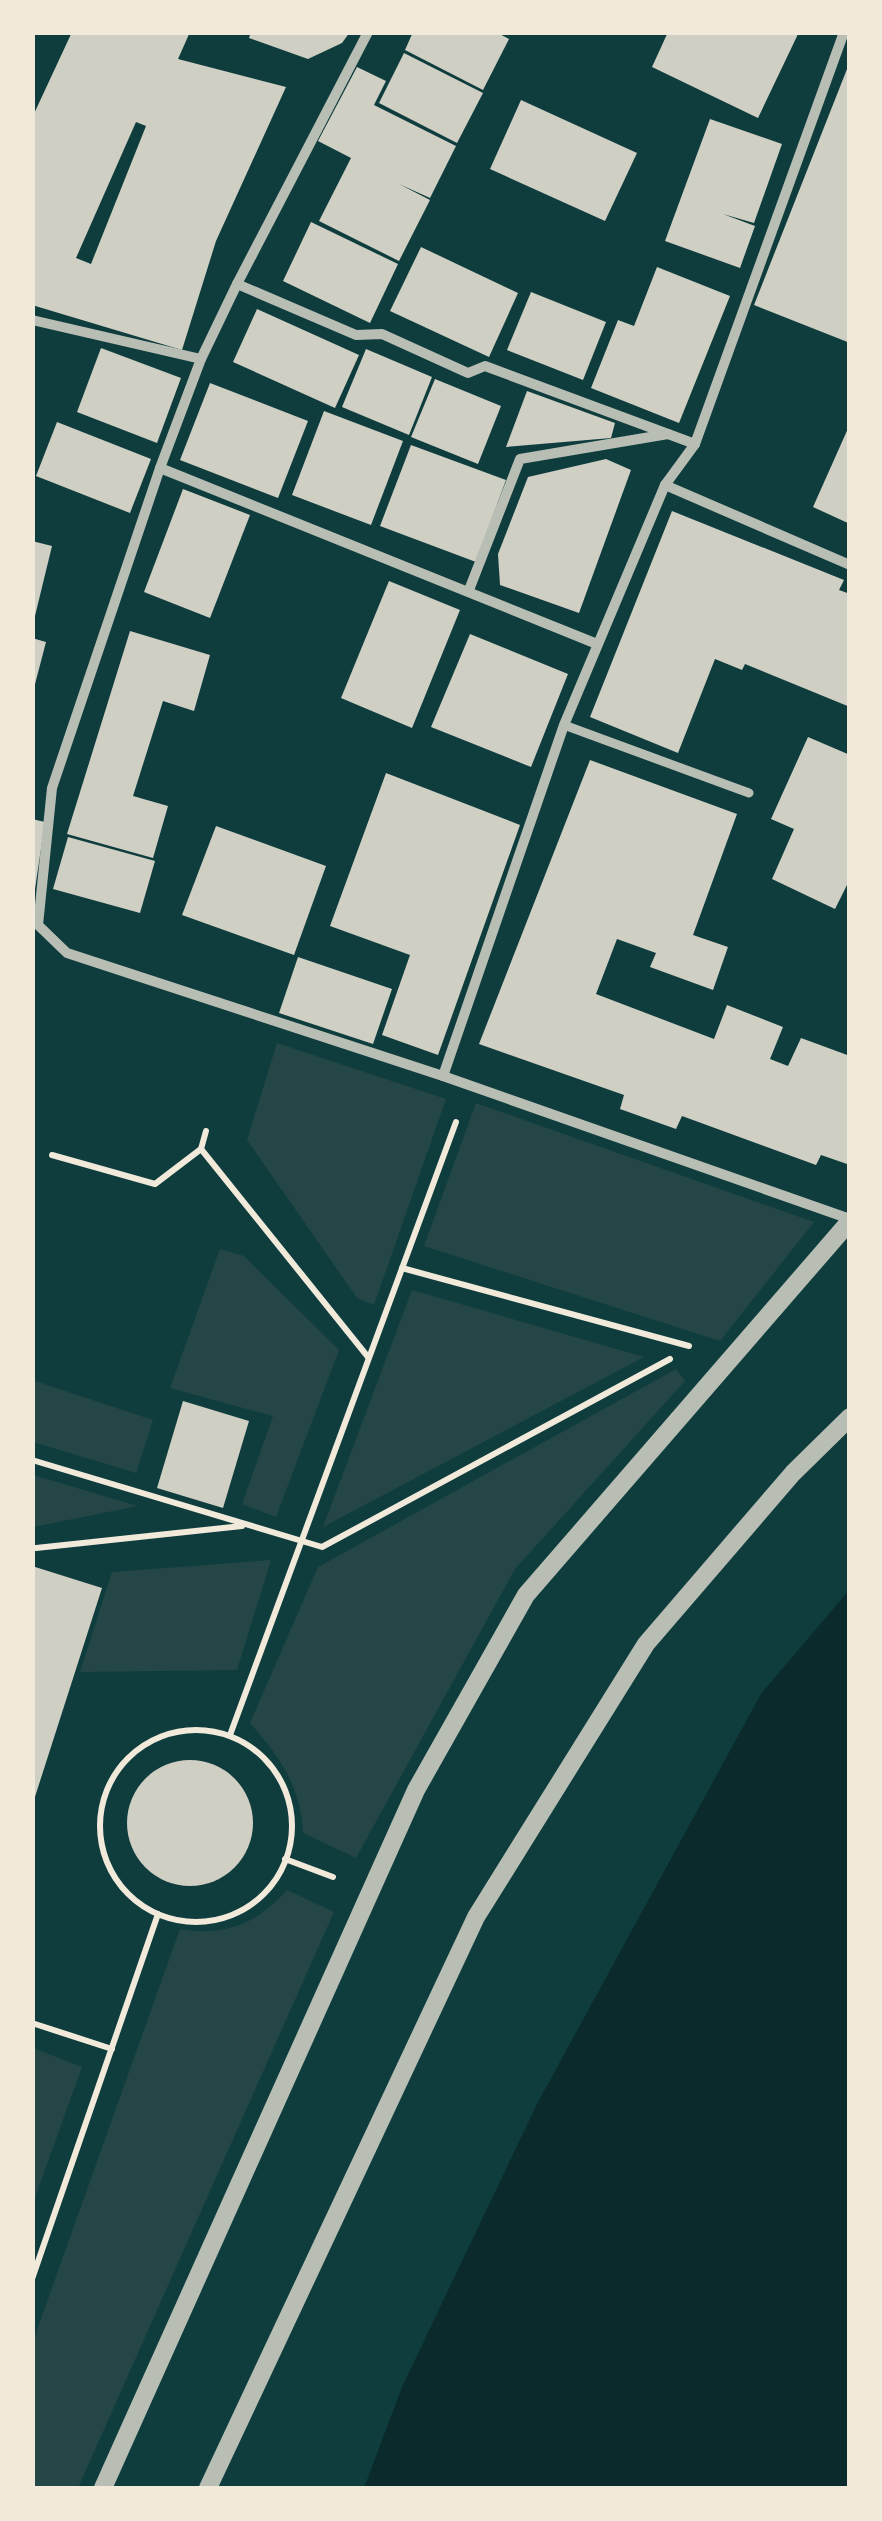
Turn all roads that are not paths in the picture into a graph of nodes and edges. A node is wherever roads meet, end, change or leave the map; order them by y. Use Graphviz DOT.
graph roads {
  1 [pos="368,32"];
  2 [pos="844,32"];
  3 [pos="236,284"];
  4 [pos="32,320"];
  5 [pos="201,360"];
  6 [pos="669,434"];
  7 [pos="696,444"];
  8 [pos="160,468"];
  9 [pos="666,485"];
  10 [pos="850,565"];
  11 [pos="469,590"];
  12 [pos="597,644"];
  13 [pos="564,725"];
  14 [pos="749,794"];
  15 [pos="443,1076"];
  16 [pos="850,1220"];
  17 [pos="850,1417"];
  18 [pos="103,2488"];
  19 [pos="208,2488"];
  1 -- 3 [label="street"];
  2 -- 7 [label="street"];
  3 -- 5 [label="street"];
  3 -- 6 [label="street"];
  4 -- 5 [label="street"];
  5 -- 8 [label="street"];
  6 -- 7 [label="street"];
  6 -- 11 [label="street"];
  7 -- 9 [label="street"];
  8 -- 11 [label="street"];
  8 -- 15 [label="street"];
  9 -- 10 [label="street"];
  9 -- 12 [label="street"];
  11 -- 12 [label="street"];
  12 -- 13 [label="street"];
  13 -- 14 [label="street"];
  13 -- 15 [label="street"];
  15 -- 16 [label="street"];
  16 -- 18 [label="street"];
  17 -- 19 [label="street"];
}
